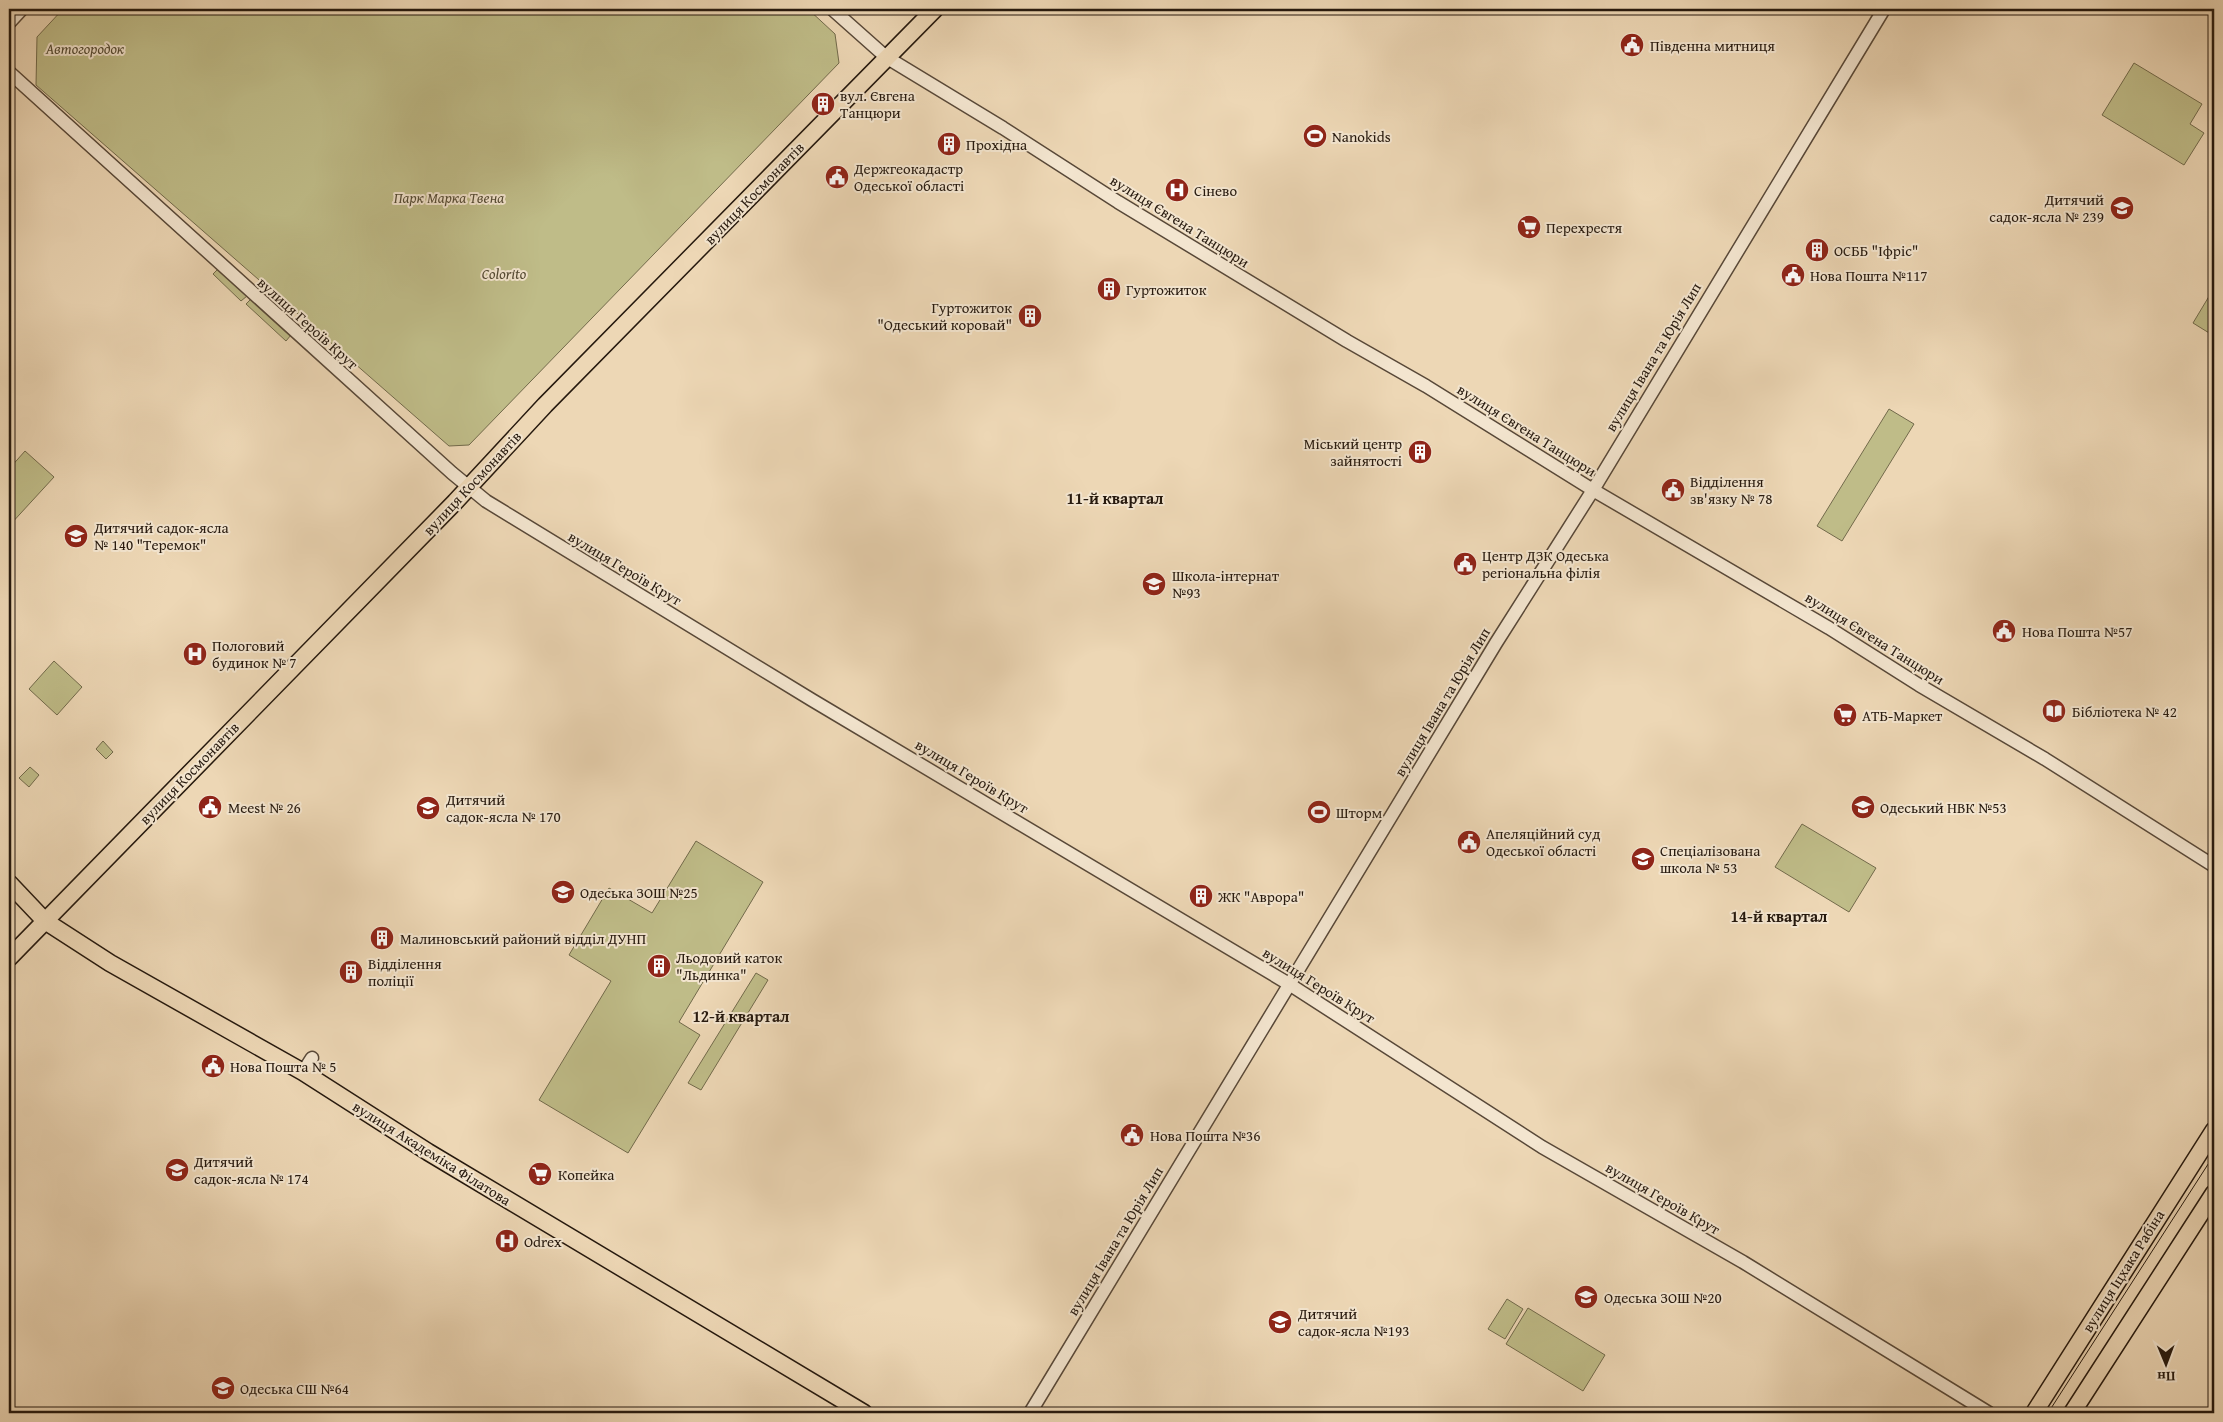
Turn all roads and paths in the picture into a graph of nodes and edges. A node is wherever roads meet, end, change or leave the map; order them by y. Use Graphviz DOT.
graph roads {
  1 [pos="22,9"];
  2 [pos="832,9"];
  3 [pos="935,9"];
  4 [pos="1884,9"];
  5 [pos="9,24"];
  6 [pos="886,57"];
  7 [pos="9,72"];
  8 [pos="469,488"];
  9 [pos="1592,490"];
  10 [pos="2214,866"];
  11 [pos="9,883"];
  12 [pos="45,921"];
  13 [pos="9,958"];
  14 [pos="1289,984"];
  15 [pos="2214,1130"];
  16 [pos="2214,1193"];
  17 [pos="864,1413"];
  18 [pos="1030,1413"];
  19 [pos="1989,1413"];
  20 [pos="2034,1413"];
  21 [pos="2072,1413"];
  1 -- 5 [label="street"];
  2 -- 6 [label="street, вулиця Євгена Танцюри"];
  3 -- 6 [label="main road, вулиця Космонавтів"];
  4 -- 9 [label="street, вулиця Івана та Юрія Лип"];
  6 -- 8 [label="main road, вулиця Космонавтів"];
  6 -- 9 [label="street, вулиця Євгена Танцюри"];
  7 -- 8 [label="street, вулиця Героїв Крут"];
  8 -- 12 [label="main road, вулиця Космонавтів"];
  8 -- 14 [label="street, вулиця Героїв Крут"];
  9 -- 10 [label="street, вулиця Євгена Танцюри"];
  9 -- 14 [label="street, вулиця Івана та Юрія Лип"];
  11 -- 12 [label="main road, вулиця Академіка Філатова"];
  12 -- 13 [label="main road, вулиця Космонавтів"];
  12 -- 17 [label="main road, вулиця Академіка Філатова"];
  14 -- 18 [label="street, вулиця Івана та Юрія Лип"];
  14 -- 19 [label="street, вулиця Героїв Крут"];
  15 -- 20 [label="main road, вулиця Іцхака Рабіна"];
  16 -- 21 [label="main road"];
}
